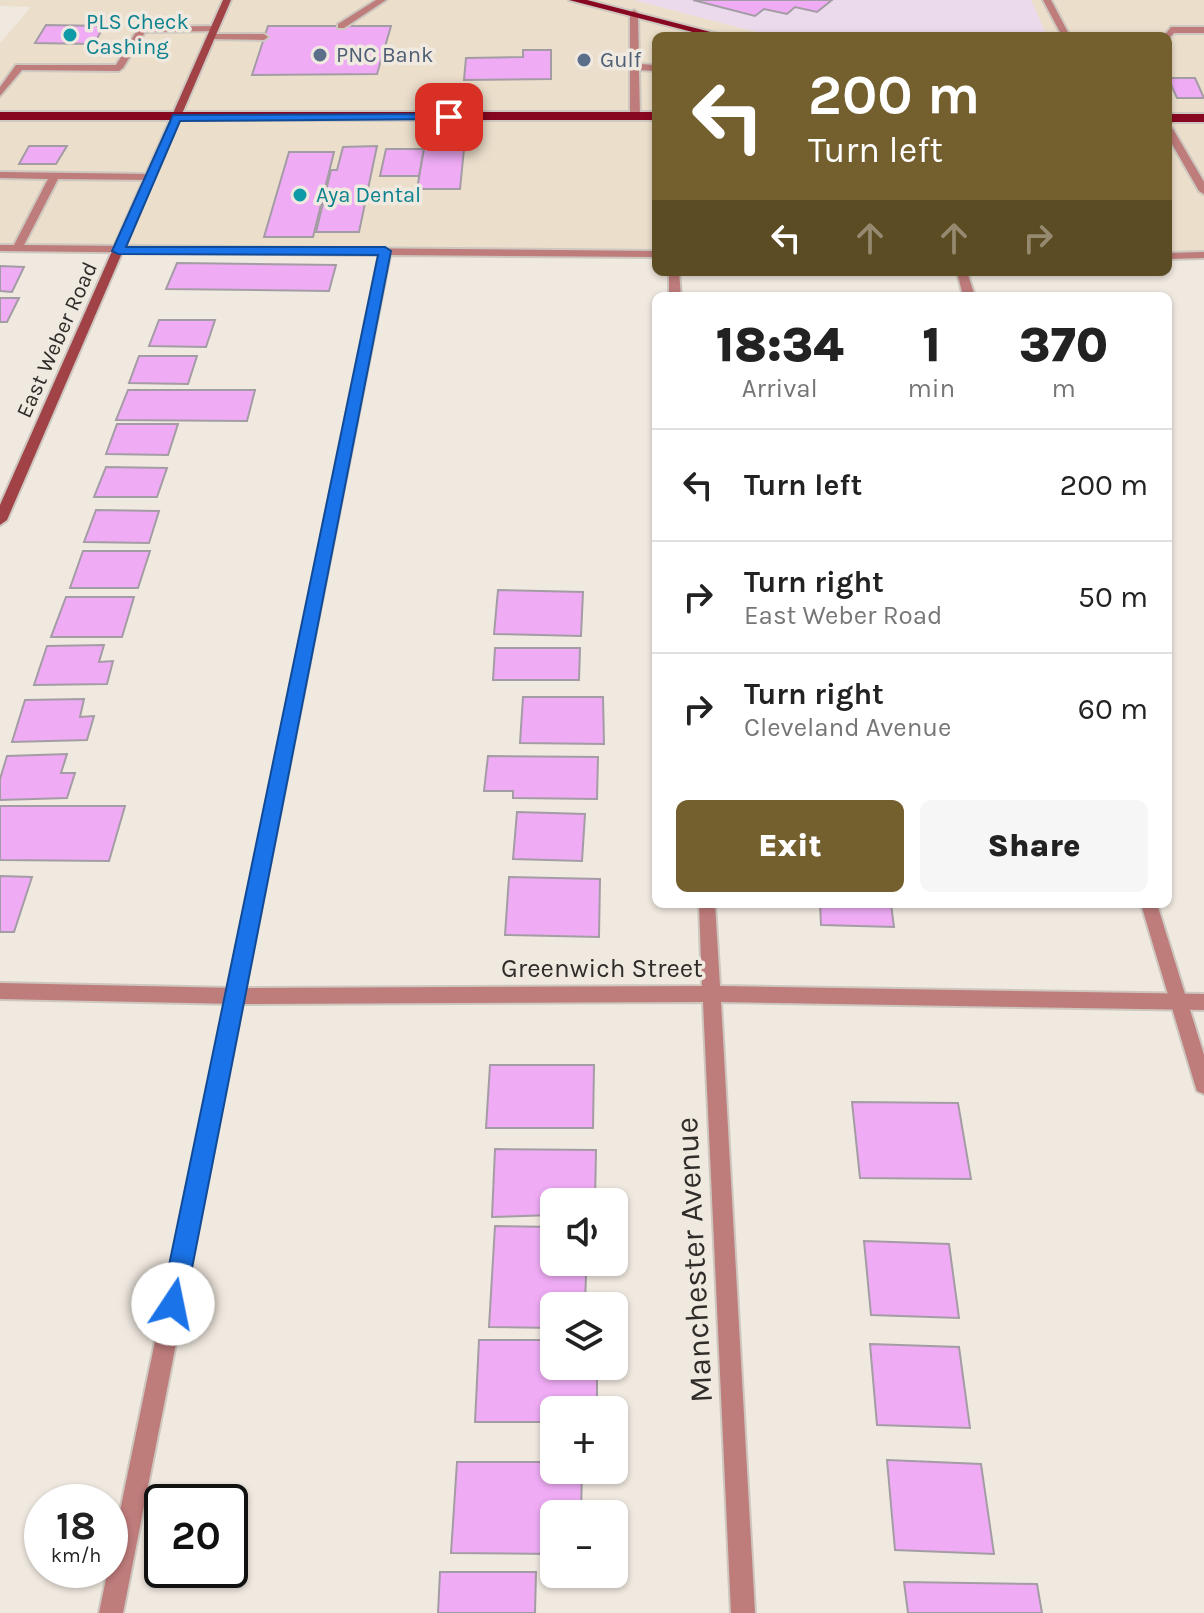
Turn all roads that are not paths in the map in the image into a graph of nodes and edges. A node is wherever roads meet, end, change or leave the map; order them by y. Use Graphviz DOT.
graph roads {
  1 [pos="227,0"];
  2 [pos="382,0"];
  3 [pos="574,0"];
  4 [pos="1047,0"];
  5 [pos="634,13"];
  6 [pos="341,26"];
  7 [pos="1204,30"];
  8 [pos="706,32"];
  9 [pos="1064,32"];
  10 [pos="1170,32"];
  11 [pos="213,33"];
  12 [pos="264,37"];
  13 [pos="635,67"];
  14 [pos="652,68"];
  15 [pos="0,93"];
  16 [pos="0,116"];
  17 [pos="652,116"];
  18 [pos="176,117"];
  19 [pos="635,117"];
  20 [pos="1172,118"];
  21 [pos="1204,118"];
  22 [pos="1172,136"];
  23 [pos="0,175"];
  24 [pos="55,175"];
  25 [pos="150,177"];
  26 [pos="1204,191"];
  27 [pos="0,248"];
  28 [pos="17,249"];
  29 [pos="118,251"];
  30 [pos="385,251"];
  31 [pos="652,254"];
  32 [pos="1204,255"];
  33 [pos="1172,256"];
  34 [pos="0,520"];
  35 [pos="707,908"];
  36 [pos="1150,908"];
  37 [pos="0,991"];
  38 [pos="711,994"];
  39 [pos="235,996"];
  40 [pos="1178,1002"];
  41 [pos="1204,1002"];
  42 [pos="1204,1085"];
  43 [pos="111,1613"];
  44 [pos="743,1613"];
  1 -- 11 [label="street, East Weber Road"];
  2 -- 6 [label="street"];
  3 -- 5 [label="main road"];
  4 -- 9 [label="street"];
  5 -- 8 [label="main road"];
  5 -- 13 [label="street"];
  7 -- 10 [label="street"];
  11 -- 12 [label="street"];
  11 -- 15 [label="street"];
  11 -- 18 [label="street, East Weber Road"];
  13 -- 14 [label="street"];
  13 -- 19 [label="street"];
  16 -- 18 [label="main road"];
  17 -- 19 [label="main road"];
  18 -- 19 [label="main road"];
  18 -- 25 [label="street, East Weber Road"];
  20 -- 21 [label="main road"];
  22 -- 26 [label="street"];
  23 -- 24 [label="street"];
  24 -- 25 [label="street"];
  24 -- 28 [label="street"];
  25 -- 29 [label="street, East Weber Road"];
  27 -- 28 [label="street"];
  28 -- 29 [label="street"];
  29 -- 30 [label="street"];
  29 -- 34 [label="street, East Weber Road"];
  30 -- 31 [label="street"];
  30 -- 39 [label="street"];
  32 -- 33 [label="street"];
  35 -- 38 [label="street, Manchester Avenue"];
  36 -- 40 [label="street"];
  37 -- 39 [label="street, Greenwich Street"];
  38 -- 39 [label="street, Greenwich Street"];
  38 -- 40 [label="street, Greenwich Street"];
  38 -- 44 [label="street, Manchester Avenue"];
  39 -- 43 [label="street"];
  40 -- 41 [label="street, Greenwich Street"];
  40 -- 42 [label="street"];
}
